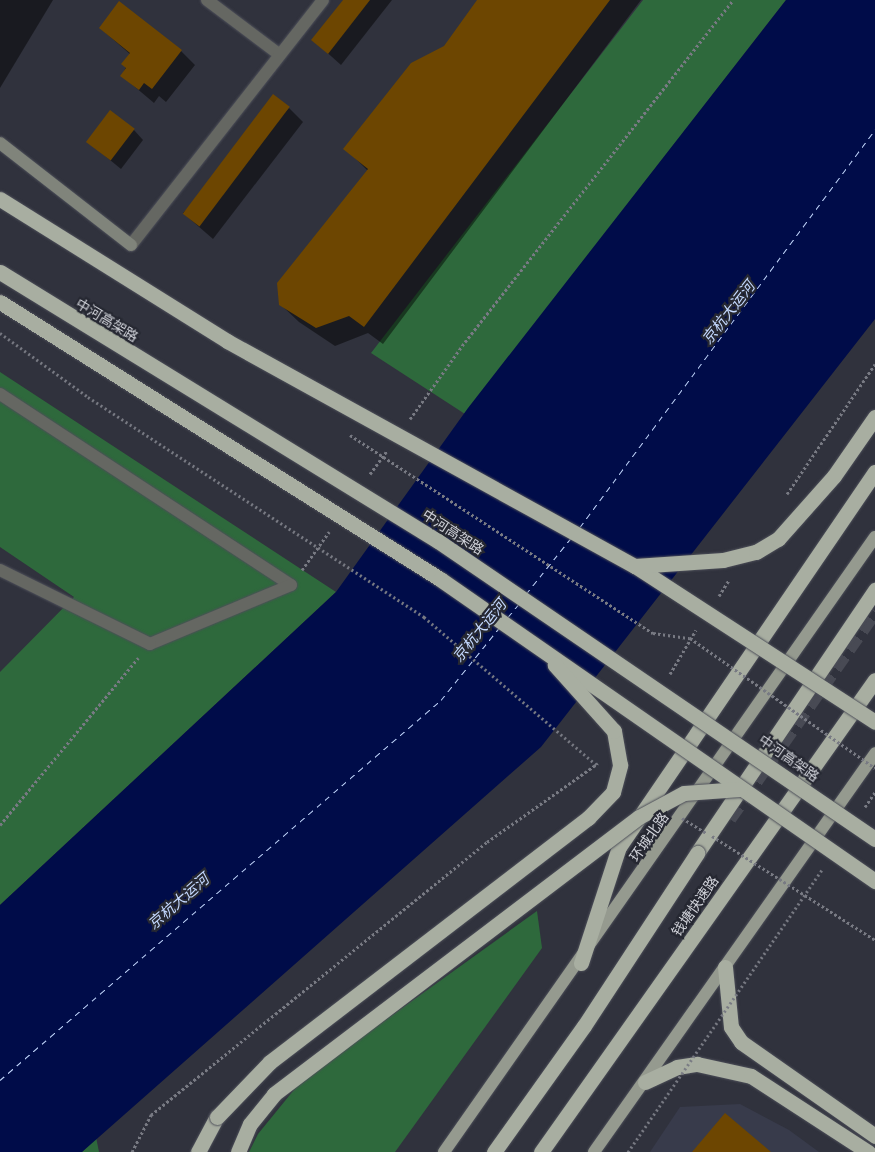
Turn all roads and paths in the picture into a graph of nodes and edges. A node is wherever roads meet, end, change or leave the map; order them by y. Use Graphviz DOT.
graph roads {
  1 [pos="207,0"];
  2 [pos="323,0"];
  3 [pos="733,0"];
  4 [pos="280,55"];
  5 [pos="0,143"];
  6 [pos="0,199"];
  7 [pos="0,272"];
  8 [pos="0,302"];
  9 [pos="0,333"];
  10 [pos="0,394"];
  11 [pos="875,417"];
  12 [pos="407,423"];
  13 [pos="390,447"];
  14 [pos="875,472"];
  15 [pos="367,479"];
  16 [pos="332,528"];
  17 [pos="875,537"];
  18 [pos="635,566"];
  19 [pos="0,570"];
  20 [pos="292,585"];
  21 [pos="875,590"];
  22 [pos="654,633"];
  23 [pos="534,642"];
  24 [pos="150,644"];
  25 [pos="875,680"];
  26 [pos="875,722"];
  27 [pos="875,753"];
  28 [pos="875,768"];
  29 [pos="604,770"];
  30 [pos="740,789"];
  31 [pos="875,792"];
  32 [pos="680,816"];
  33 [pos="859,816"];
  34 [pos="0,825"];
  35 [pos="875,839"];
  36 [pos="827,863"];
  37 [pos="875,881"];
  38 [pos="806,894"];
  39 [pos="372,933"];
  40 [pos="875,940"];
  41 [pos="581,963"];
  42 [pos="725,967"];
  43 [pos="645,1082"];
  44 [pos="217,1117"];
  45 [pos="875,1136"];
  46 [pos="132,1152"];
  47 [pos="198,1152"];
  48 [pos="210,1152"];
  49 [pos="238,1152"];
  50 [pos="444,1152"];
  51 [pos="494,1152"];
  52 [pos="541,1152"];
  53 [pos="594,1152"];
  54 [pos="628,1152"];
  55 [pos="868,1152"];
  1 -- 4 [label="street"];
  2 -- 4 [label="street"];
  3 -- 12 [label="path"];
  4 -- 5 [label="street"];
  6 -- 18 [label="highway, bridge"];
  7 -- 35 [label="highway, 中河高架路, bridge"];
  8 -- 23 [label="highway, bridge"];
  9 -- 29 [label="path, bridge"];
  10 -- 20 [label="street"];
  11 -- 18 [label="highway, bridge"];
  13 -- 15 [label="path"];
  14 -- 41 [label="highway"];
  16 -- 20 [label="path"];
  17 -- 41 [label="main road, 环城北路"];
  18 -- 26 [label="highway, bridge"];
  19 -- 24 [label="street"];
  20 -- 24 [label="street"];
  21 -- 51 [label="highway, bridge"];
  22 -- 28 [label="path, bridge"];
  23 -- 30 [label="highway, bridge"];
  23 -- 44 [label="highway, bridge"];
  24 -- 34 [label="path"];
  25 -- 52 [label="highway, 钱塘快速路"];
  27 -- 42 [label="main road"];
  30 -- 37 [label="highway, bridge"];
  30 -- 49 [label="highway, bridge"];
  31 -- 33 [label="path, bridge"];
  32 -- 38 [label="path, bridge"];
  36 -- 38 [label="path, bridge"];
  38 -- 40 [label="path, bridge"];
  38 -- 54 [label="path, bridge"];
  39 -- 46 [label="path"];
  41 -- 50 [label="main road, 环城北路"];
  42 -- 43 [label="main road"];
  42 -- 45 [label="highway"];
  43 -- 53 [label="main road"];
  43 -- 55 [label="highway"];
  44 -- 47 [label="highway"];
  44 -- 48 [label="highway"];
}
